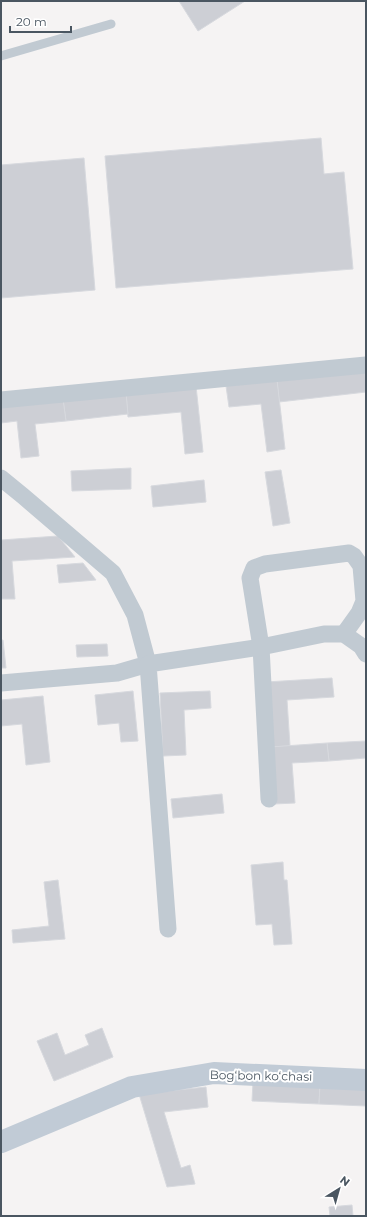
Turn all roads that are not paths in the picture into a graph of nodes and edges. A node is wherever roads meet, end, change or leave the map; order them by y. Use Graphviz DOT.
graph roads {
  1 [pos="111,24"];
  2 [pos="1,56"];
  3 [pos="366,365"];
  4 [pos="1,400"];
  5 [pos="1,478"];
  6 [pos="344,634"];
  7 [pos="261,647"];
  8 [pos="366,654"];
  9 [pos="148,664"];
  10 [pos="1,683"];
  11 [pos="269,799"];
  12 [pos="168,929"];
  13 [pos="366,1080"];
  14 [pos="1,1142"];
  1 -- 2 [label="lane"];
  3 -- 4 [label="street"];
  5 -- 9 [label="street"];
  6 -- 7 [label="street"];
  6 -- 7 [label="street"];
  6 -- 8 [label="street"];
  7 -- 9 [label="street"];
  7 -- 11 [label="street"];
  9 -- 10 [label="street"];
  9 -- 12 [label="street"];
  13 -- 14 [label="street, Bogʻbon koʻchasi"];
}
